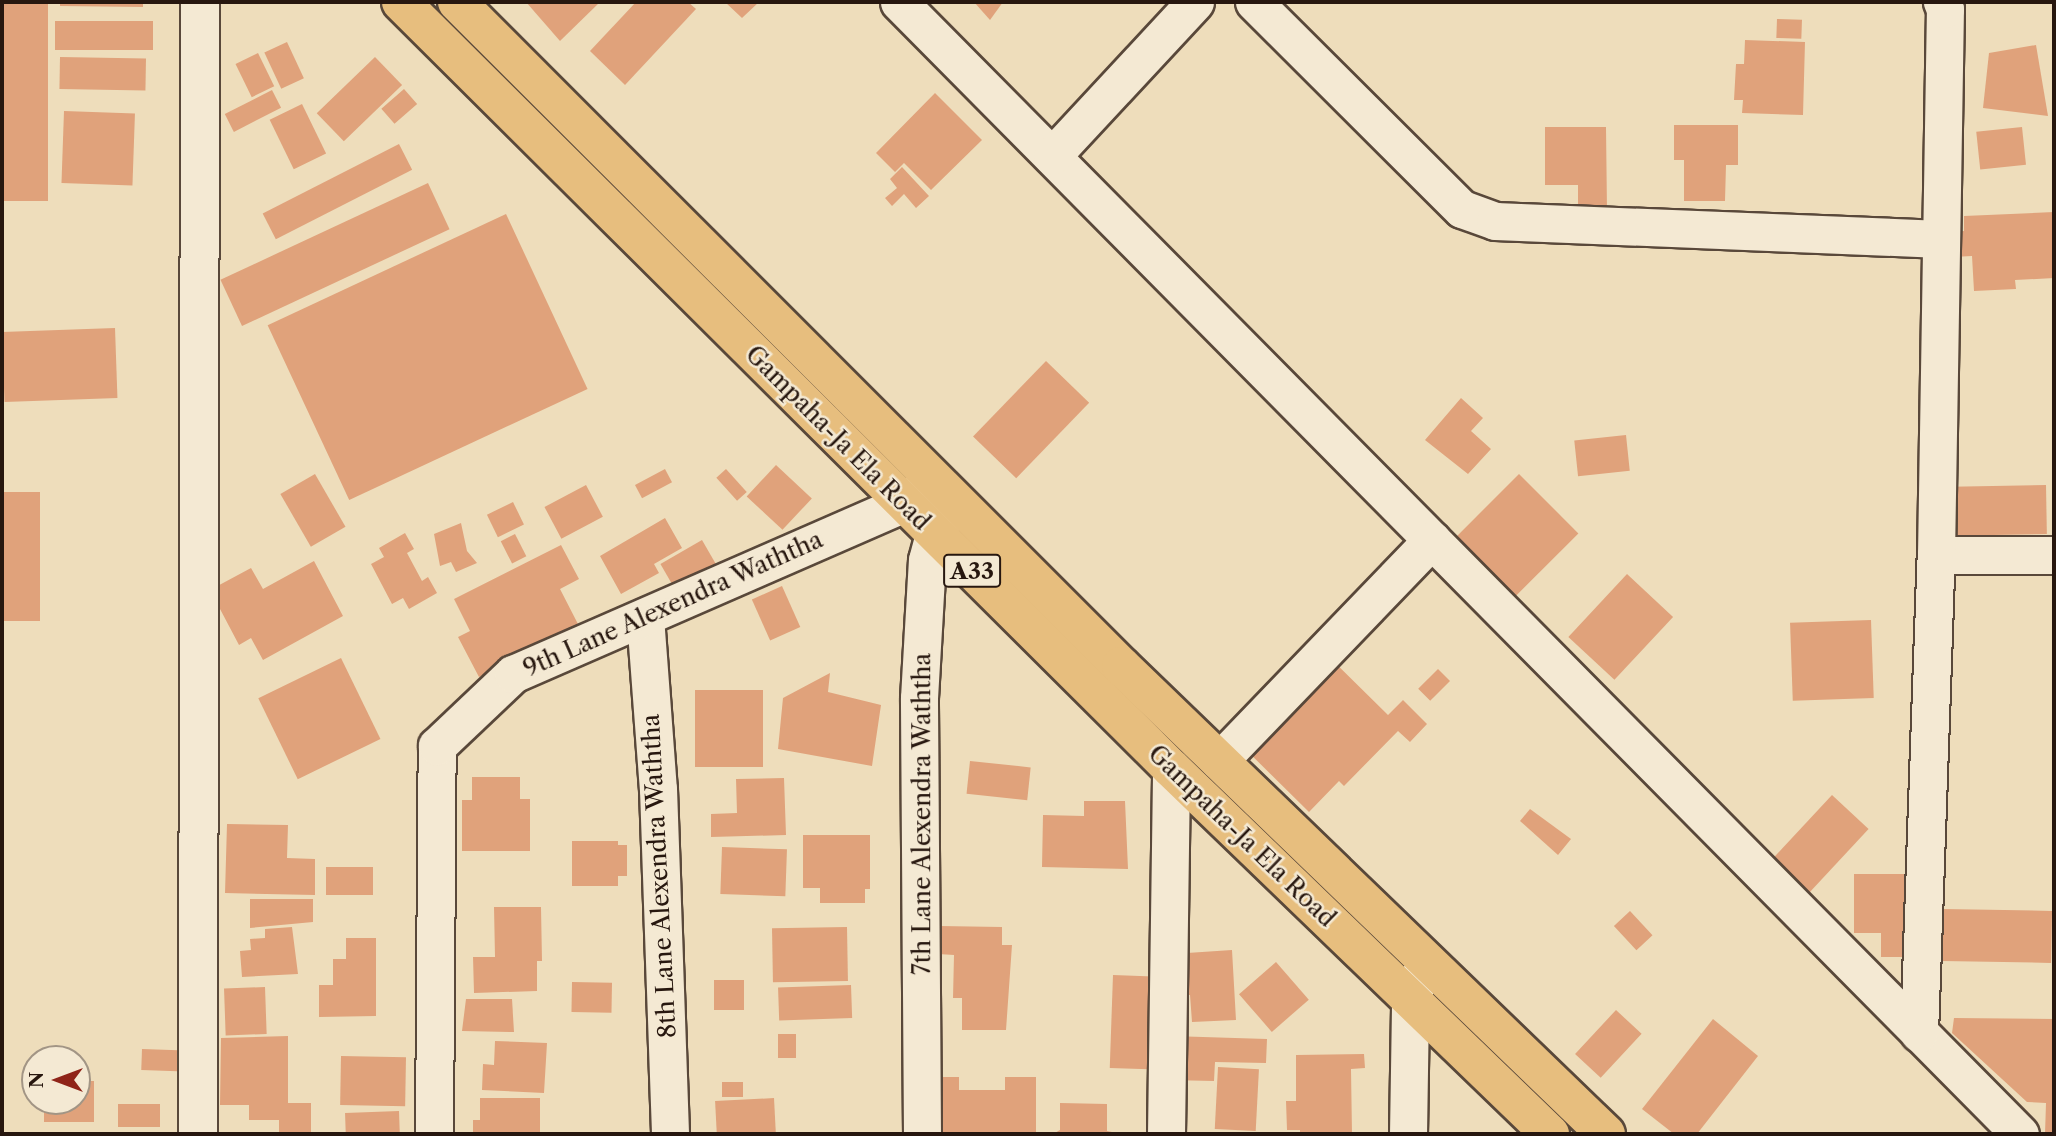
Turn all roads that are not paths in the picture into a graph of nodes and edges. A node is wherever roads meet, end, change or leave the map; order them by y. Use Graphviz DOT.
graph roads {
  1 [pos="200,2"];
  2 [pos="401,2"];
  3 [pos="457,2"];
  4 [pos="899,2"];
  5 [pos="1195,2"];
  6 [pos="1254,2"];
  7 [pos="1942,2"];
  8 [pos="1052,156"];
  9 [pos="1941,239"];
  10 [pos="944,490"];
  11 [pos="903,503"];
  12 [pos="934,533"];
  13 [pos="1432,540"];
  14 [pos="1936,555"];
  15 [pos="2054,555"];
  16 [pos="645,617"];
  17 [pos="1219,761"];
  18 [pos="1171,768"];
  19 [pos="1427,961"];
  20 [pos="1410,1001"];
  21 [pos="1919,1033"];
  22 [pos="198,1134"];
  23 [pos="434,1134"];
  24 [pos="670,1134"];
  25 [pos="922,1134"];
  26 [pos="1166,1134"];
  27 [pos="1408,1134"];
  28 [pos="1550,1134"];
  29 [pos="1606,1134"];
  30 [pos="2020,1134"];
  1 -- 22 [label="street"];
  2 -- 11 [label="highway, Gampaha-Ja Ela Road / A33"];
  3 -- 10 [label="highway, Gampaha-Ja Ela Road / A33"];
  4 -- 8 [label="street"];
  5 -- 8 [label="street"];
  6 -- 9 [label="street"];
  7 -- 9 [label="street"];
  8 -- 13 [label="street"];
  9 -- 14 [label="street"];
  10 -- 11 [label="street, 9th Lane Alexendra Waththa"];
  10 -- 12 [label="street, 7th Lane Alexendra Waththa"];
  10 -- 17 [label="highway, Gampaha-Ja Ela Road / A33"];
  11 -- 12 [label="highway, Gampaha-Ja Ela Road / A33"];
  11 -- 16 [label="street, 9th Lane Alexendra Waththa"];
  12 -- 18 [label="highway, Gampaha-Ja Ela Road / A33"];
  12 -- 25 [label="street, 7th Lane Alexendra Waththa"];
  13 -- 17 [label="street"];
  13 -- 21 [label="street"];
  14 -- 15 [label="street"];
  14 -- 21 [label="street"];
  16 -- 23 [label="street, 9th Lane Alexendra Waththa"];
  16 -- 24 [label="street, 8th Lane Alexendra Waththa"];
  17 -- 19 [label="highway, Gampaha-Ja Ela Road / A33"];
  18 -- 20 [label="highway, Gampaha-Ja Ela Road / A33"];
  18 -- 26 [label="street"];
  19 -- 20 [label="street"];
  19 -- 29 [label="highway, Gampaha-Ja Ela Road / A33"];
  20 -- 27 [label="street"];
  20 -- 28 [label="highway, Gampaha-Ja Ela Road / A33"];
  21 -- 30 [label="street"];
}
